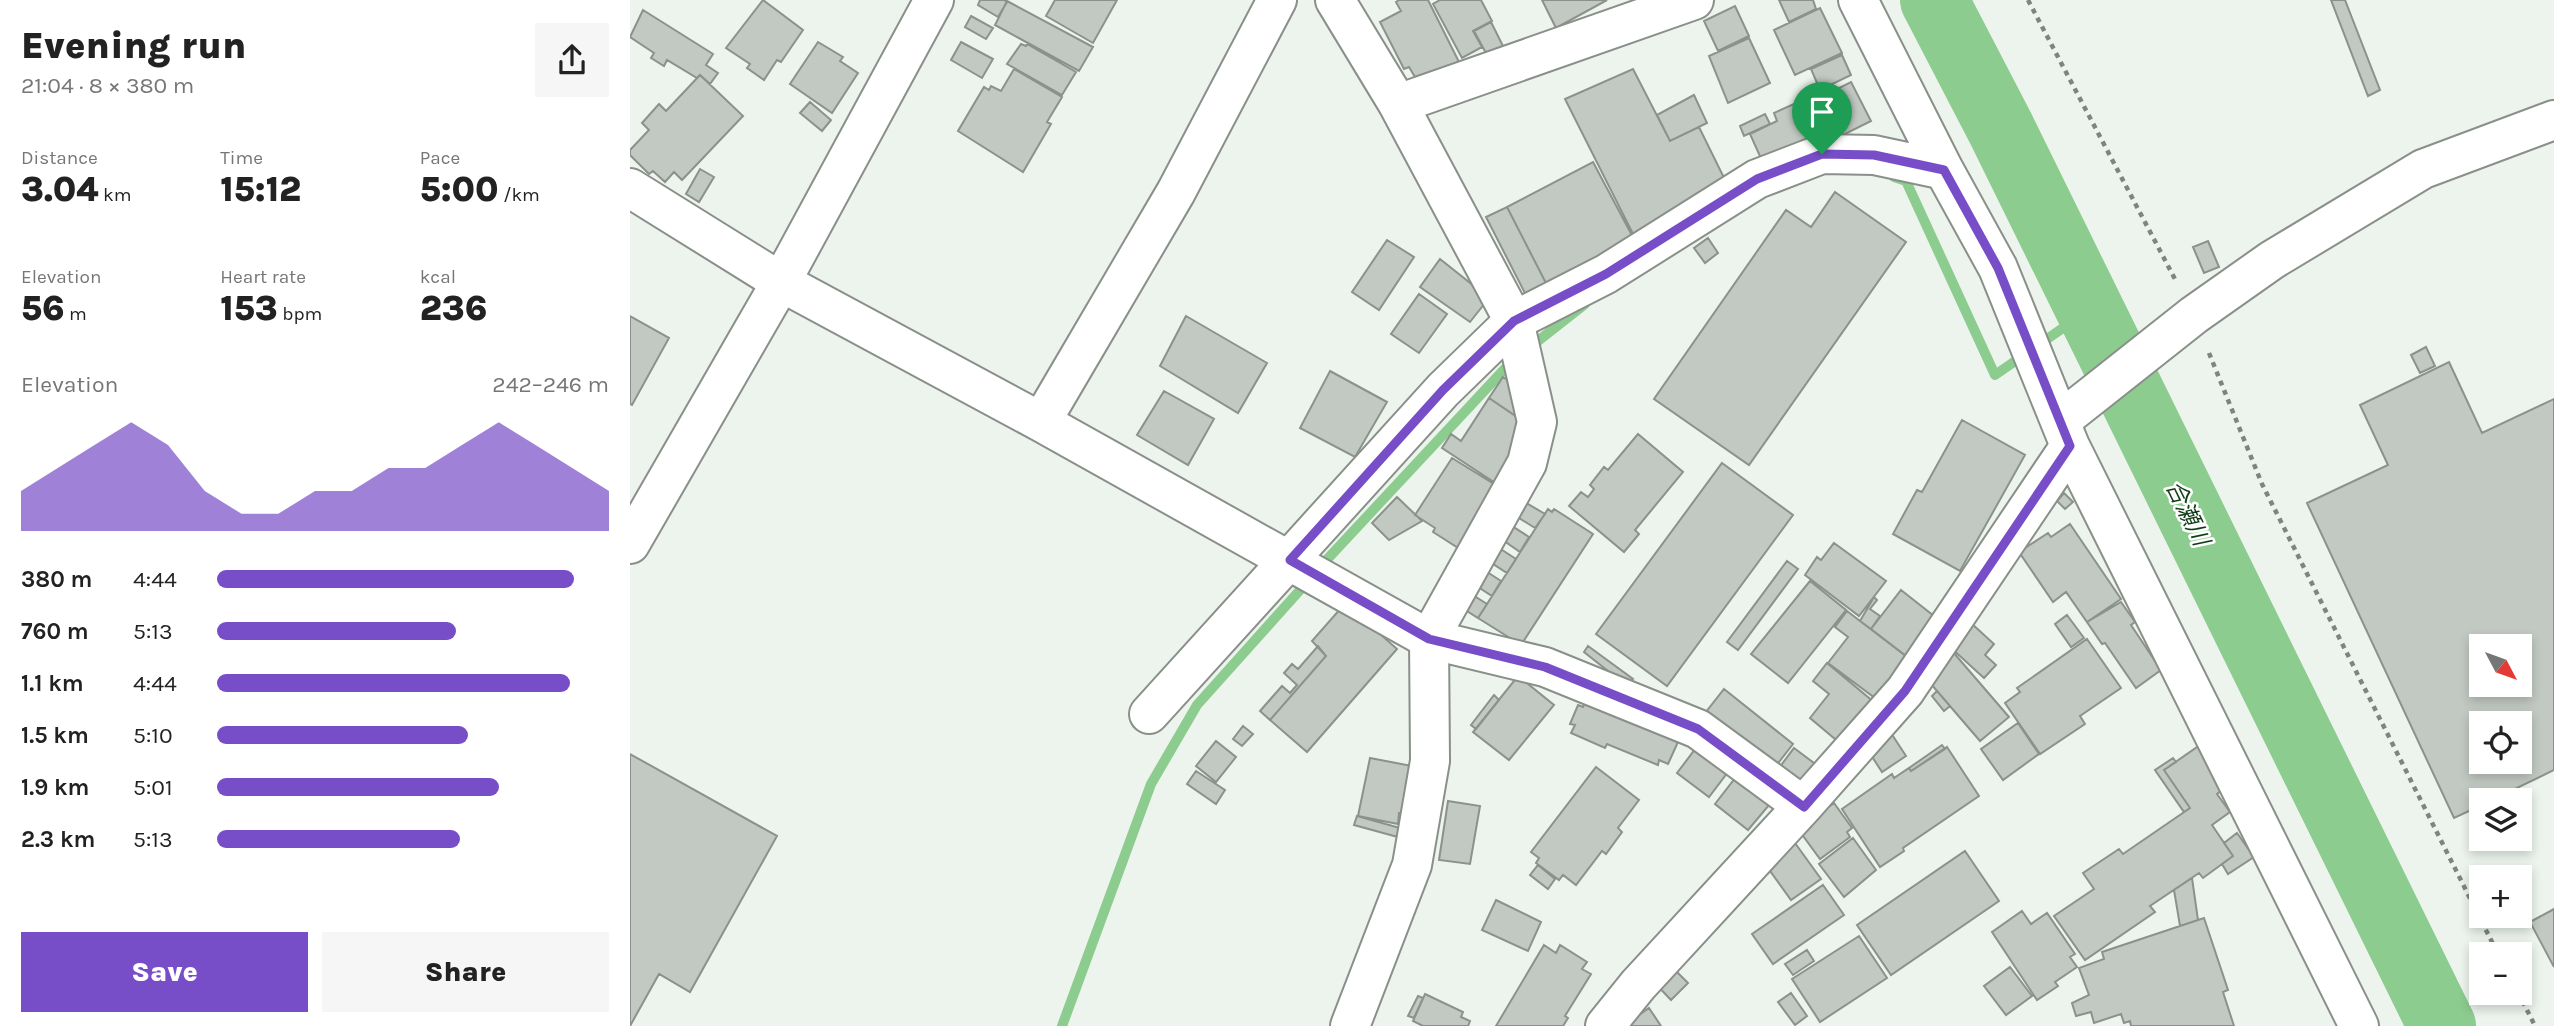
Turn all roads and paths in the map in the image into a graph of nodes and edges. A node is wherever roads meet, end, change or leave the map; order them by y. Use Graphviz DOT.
graph roads {
  1 [pos="934,0"];
  2 [pos="1277,0"];
  3 [pos="1335,0"];
  4 [pos="1694,0"];
  5 [pos="1858,0"];
  6 [pos="2028,0"];
  7 [pos="1398,104"];
  8 [pos="2554,120"];
  9 [pos="1944,170"];
  10 [pos="630,188"];
  11 [pos="781,282"];
  12 [pos="2193,315"];
  13 [pos="1514,321"];
  14 [pos="1041,422"];
  15 [pos="2066,427"];
  16 [pos="630,544"];
  17 [pos="1290,560"];
  18 [pos="1429,639"];
  19 [pos="1149,714"];
  20 [pos="1804,807"];
  21 [pos="2492,942"];
  22 [pos="2524,1005"];
  23 [pos="1350,1026"];
  24 [pos="1605,1026"];
  25 [pos="2359,1026"];
  26 [pos="2535,1026"];
  1 -- 11 [label="street"];
  2 -- 14 [label="street"];
  3 -- 7 [label="street"];
  4 -- 7 [label="street"];
  5 -- 9 [label="street"];
  6 -- 12 [label="path"];
  7 -- 13 [label="street"];
  8 -- 12 [label="street"];
  9 -- 13 [label="street"];
  9 -- 15 [label="street"];
  10 -- 11 [label="street"];
  11 -- 14 [label="street"];
  11 -- 16 [label="street"];
  12 -- 15 [label="street"];
  12 -- 21 [label="path"];
  13 -- 17 [label="street"];
  13 -- 18 [label="street"];
  14 -- 17 [label="street"];
  15 -- 20 [label="street"];
  15 -- 25 [label="street"];
  17 -- 18 [label="street"];
  17 -- 19 [label="street"];
  18 -- 20 [label="street"];
  18 -- 23 [label="street"];
  20 -- 24 [label="street"];
  22 -- 26 [label="path"];
}
